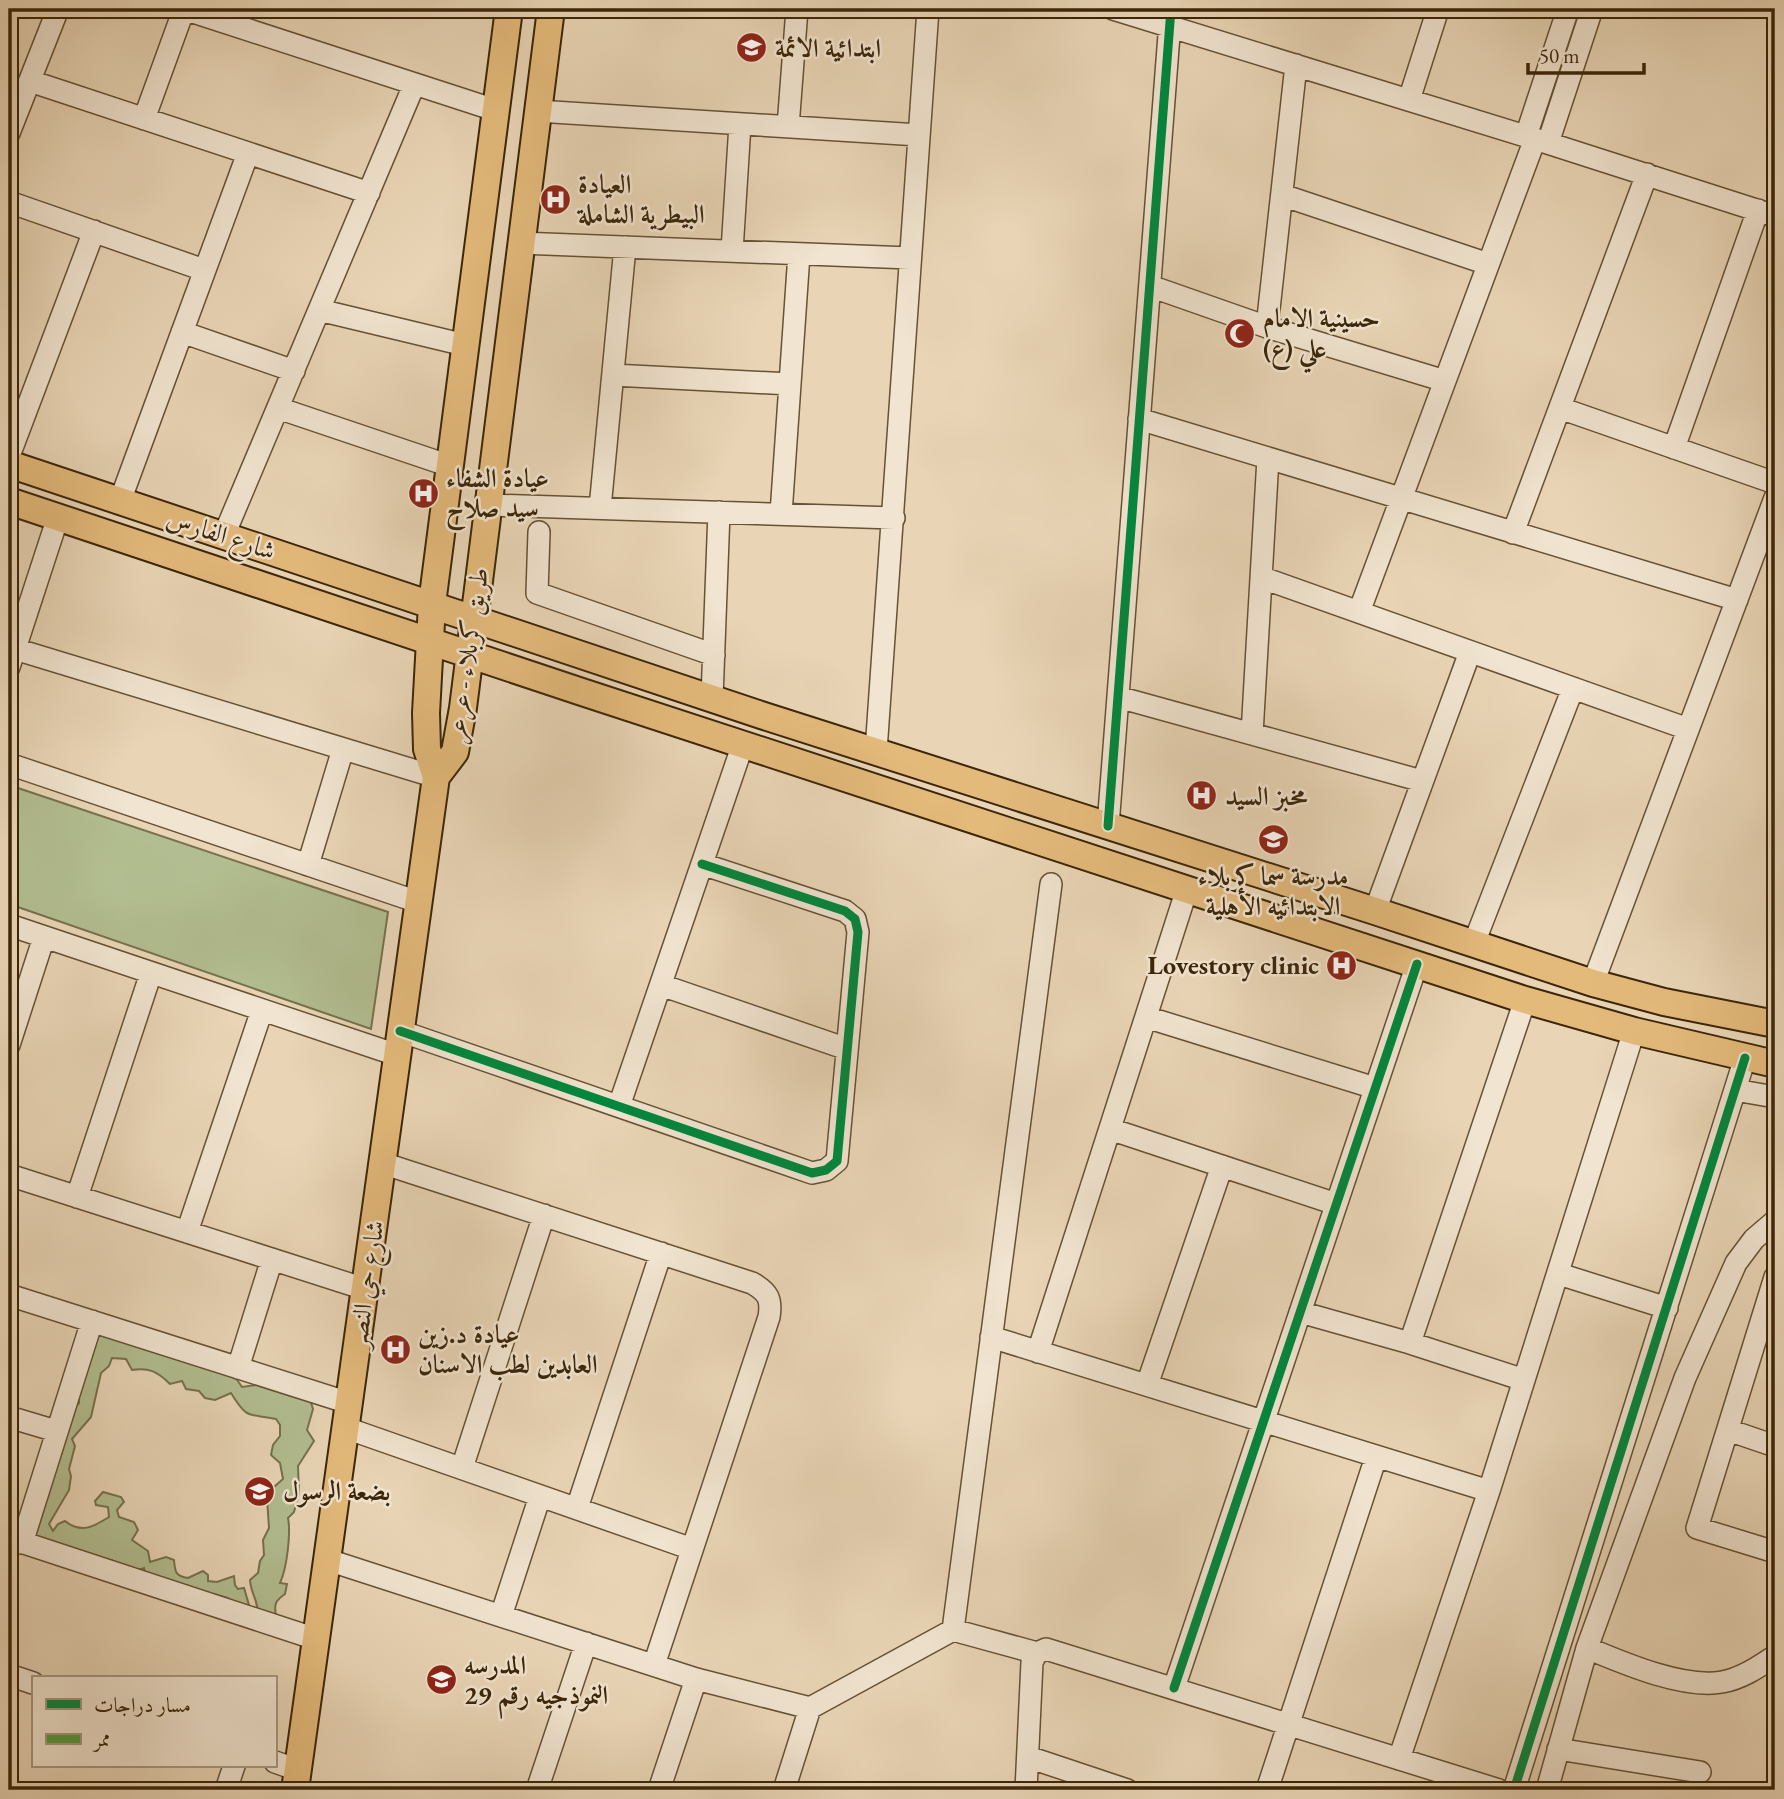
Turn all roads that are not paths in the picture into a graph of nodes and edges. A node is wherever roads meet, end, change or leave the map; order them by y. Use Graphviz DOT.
graph roads {
  1 [pos="58,9"];
  2 [pos="184,9"];
  3 [pos="509,9"];
  4 [pos="551,9"];
  5 [pos="797,9"];
  6 [pos="928,9"];
  7 [pos="1113,9"];
  8 [pos="1438,9"];
  9 [pos="1568,9"];
  10 [pos="1592,9"];
  11 [pos="1161,16"];
  12 [pos="1296,65"];
  13 [pos="30,80"];
  14 [pos="414,85"];
  15 [pos="1409,100"];
  16 [pos="1536,106"];
  17 [pos="495,110"];
  18 [pos="537,111"];
  19 [pos="1557,116"];
  20 [pos="144,118"];
  21 [pos="10,123"];
  22 [pos="740,124"];
  23 [pos="788,127"];
  24 [pos="919,135"];
  25 [pos="1537,139"];
  26 [pos="248,153"];
  27 [pos="1647,174"];
  28 [pos="369,193"];
  29 [pos="1282,195"];
  30 [pos="9,202"];
  31 [pos="1767,213"];
  32 [pos="94,232"];
  33 [pos="520,243"];
  34 [pos="625,247"];
  35 [pos="732,251"];
  36 [pos="799,254"];
  37 [pos="910,258"];
  38 [pos="1488,264"];
  39 [pos="204,270"];
  40 [pos="1150,286"];
  41 [pos="319,310"];
  42 [pos="1267,327"];
  43 [pos="181,332"];
  44 [pos="465,345"];
  45 [pos="294,371"];
  46 [pos="613,375"];
  47 [pos="1445,381"];
  48 [pos="790,384"];
  49 [pos="278,408"];
  50 [pos="1560,408"];
  51 [pos="1139,419"];
  52 [pos="1674,448"];
  53 [pos="9,456"];
  54 [pos="1268,458"];
  55 [pos="9,464"];
  56 [pos="450,466"];
  57 [pos="1775,483"];
  58 [pos="1775,498"];
  59 [pos="1401,499"];
  60 [pos="9,501"];
  61 [pos="120,501"];
  62 [pos="490,505"];
  63 [pos="600,508"];
  64 [pos="719,512"];
  65 [pos="781,514"];
  66 [pos="58,517"];
  67 [pos="894,518"];
  68 [pos="539,532"];
  69 [pos="1513,533"];
  70 [pos="224,535"];
  71 [pos="480,566"];
  72 [pos="437,567"];
  73 [pos="1263,578"];
  74 [pos="382,588"];
  75 [pos="1737,600"];
  76 [pos="432,604"];
  77 [pos="1359,612"];
  78 [pos="358,616"];
  79 [pos="474,618"];
  80 [pos="525,635"];
  81 [pos="430,641"];
  82 [pos="1470,652"];
  83 [pos="470,654"];
  84 [pos="713,656"];
  85 [pos="12,658"];
  86 [pos="596,660"];
  87 [pos="1573,688"];
  88 [pos="582,692"];
  89 [pos="1118,697"];
  90 [pos="712,698"];
  91 [pos="1688,729"];
  92 [pos="1252,734"];
  93 [pos="743,744"];
  94 [pos="343,749"];
  95 [pos="876,751"];
  96 [pos="9,764"];
  97 [pos="436,778"];
  98 [pos="1422,780"];
  99 [pos="1108,826"];
  100 [pos="702,864"];
  101 [pos="308,865"];
  102 [pos="1051,884"];
  103 [pos="1187,889"];
  104 [pos="418,902"];
  105 [pos="1375,911"];
  106 [pos="9,925"];
  107 [pos="44,937"];
  108 [pos="1474,943"];
  109 [pos="1417,964"];
  110 [pos="151,973"];
  111 [pos="1593,983"];
  112 [pos="661,985"];
  113 [pos="1525,1000"];
  114 [pos="262,1010"];
  115 [pos="1146,1017"];
  116 [pos="1775,1024"];
  117 [pos="1634,1031"];
  118 [pos="398,1043"];
  119 [pos="9,1045"];
  120 [pos="847,1049"];
  121 [pos="1745,1058"];
  122 [pos="1775,1064"];
  123 [pos="1375,1088"];
  124 [pos="1735,1090"];
  125 [pos="1775,1097"];
  126 [pos="620,1106"];
  127 [pos="1110,1129"];
  128 [pos="382,1163"];
  129 [pos="1222,1166"];
  130 [pos="9,1175"];
  131 [pos="77,1197"];
  132 [pos="1336,1204"];
  133 [pos="544,1216"];
  134 [pos="1775,1221"];
  135 [pos="187,1232"];
  136 [pos="661,1253"];
  137 [pos="272,1259"];
  138 [pos="1559,1274"];
  139 [pos="1775,1278"];
  140 [pos="365,1289"];
  141 [pos="9,1295"];
  142 [pos="1667,1308"];
  143 [pos="1300,1312"];
  144 [pos="92,1321"];
  145 [pos="1769,1322"];
  146 [pos="991,1336"];
  147 [pos="1410,1343"];
  148 [pos="1038,1352"];
  149 [pos="238,1368"];
  150 [pos="1524,1380"];
  151 [pos="1147,1385"];
  152 [pos="9,1416"];
  153 [pos="348,1416"];
  154 [pos="1263,1422"];
  155 [pos="1728,1430"];
  156 [pos="56,1431"];
  157 [pos="1775,1446"];
  158 [pos="1376,1457"];
  159 [pos="462,1468"];
  160 [pos="1489,1491"];
  161 [pos="540,1496"];
  162 [pos="577,1508"];
  163 [pos="15,1541"];
  164 [pos="692,1549"];
  165 [pos="1775,1552"];
  166 [pos="328,1560"];
  167 [pos="501,1616"];
  168 [pos="953,1630"];
  169 [pos="316,1639"];
  170 [pos="586,1643"];
  171 [pos="1587,1648"];
  172 [pos="1037,1653"];
  173 [pos="1775,1656"];
  174 [pos="654,1665"];
  175 [pos="9,1675"];
  176 [pos="696,1679"];
  177 [pos="32,1683"];
  178 [pos="1174,1688"];
  179 [pos="810,1708"];
  180 [pos="1290,1724"];
  181 [pos="1558,1749"];
  182 [pos="1028,1757"];
  183 [pos="1399,1759"];
  184 [pos="233,1768"];
  185 [pos="1700,1772"];
  186 [pos="290,1774"];
  187 [pos="226,1790"];
  188 [pos="537,1790"];
  189 [pos="659,1790"];
  190 [pos="784,1790"];
  191 [pos="1026,1790"];
  192 [pos="1127,1790"];
  193 [pos="1267,1790"];
  194 [pos="1499,1790"];
  195 [pos="1514,1790"];
  196 [pos="1547,1790"];
  1 -- 13 [label="street"];
  2 -- 14 [label="street"];
  2 -- 20 [label="street"];
  3 -- 17 [label="main road, طريق كربلاء - عرعر"];
  4 -- 18 [label="main road, طريق كربلاء - عرعر"];
  5 -- 23 [label="street"];
  6 -- 24 [label="street"];
  7 -- 11 [label="street"];
  8 -- 15 [label="street"];
  9 -- 16 [label="street"];
  10 -- 19 [label="street"];
  11 -- 12 [label="street"];
  11 -- 40 [label="street"];
  12 -- 15 [label="street"];
  12 -- 29 [label="street"];
  13 -- 20 [label="street"];
  13 -- 21 [label="street"];
  14 -- 17 [label="street"];
  14 -- 28 [label="street"];
  15 -- 25 [label="street"];
  16 -- 19 [label="street"];
  16 -- 25 [label="street"];
  17 -- 44 [label="main road, طريق كربلاء - عرعر"];
  18 -- 22 [label="street"];
  18 -- 33 [label="main road, طريق كربلاء - عرعر"];
  19 -- 25 [label="street"];
  20 -- 26 [label="street"];
  22 -- 23 [label="street"];
  22 -- 35 [label="street"];
  23 -- 24 [label="street"];
  24 -- 37 [label="street"];
  25 -- 27 [label="street"];
  25 -- 38 [label="street"];
  26 -- 28 [label="street"];
  26 -- 39 [label="street"];
  27 -- 31 [label="street"];
  27 -- 50 [label="street"];
  28 -- 41 [label="street"];
  29 -- 38 [label="street"];
  29 -- 42 [label="street"];
  30 -- 32 [label="street"];
  31 -- 52 [label="street"];
  32 -- 39 [label="street"];
  32 -- 53 [label="street"];
  33 -- 34 [label="street"];
  33 -- 62 [label="main road, طريق كربلاء - عرعر"];
  34 -- 35 [label="street"];
  34 -- 46 [label="street"];
  35 -- 36 [label="street"];
  36 -- 37 [label="street"];
  36 -- 48 [label="street"];
  37 -- 67 [label="street"];
  38 -- 47 [label="street"];
  39 -- 43 [label="street"];
  40 -- 42 [label="street"];
  40 -- 51 [label="street"];
  41 -- 44 [label="street"];
  41 -- 45 [label="street"];
  42 -- 47 [label="street"];
  43 -- 45 [label="street"];
  43 -- 61 [label="street"];
  44 -- 56 [label="main road, طريق كربلاء - عرعر"];
  45 -- 49 [label="street"];
  46 -- 48 [label="street"];
  46 -- 63 [label="street"];
  47 -- 59 [label="street"];
  48 -- 65 [label="street"];
  49 -- 56 [label="street"];
  49 -- 70 [label="street"];
  50 -- 52 [label="street"];
  50 -- 69 [label="street"];
  51 -- 54 [label="street"];
  51 -- 89 [label="street"];
  52 -- 57 [label="street"];
  54 -- 59 [label="street"];
  54 -- 73 [label="street"];
  55 -- 61 [label="main road, شارع الفارس"];
  56 -- 72 [label="main road, طريق كربلاء - عرعر"];
  58 -- 75 [label="street"];
  59 -- 69 [label="street"];
  59 -- 77 [label="street"];
  60 -- 66 [label="main road, شارع الفارس"];
  61 -- 70 [label="main road, شارع الفارس"];
  62 -- 63 [label="street"];
  62 -- 71 [label="main road, طريق كربلاء - عرعر"];
  63 -- 64 [label="street"];
  64 -- 65 [label="street"];
  64 -- 84 [label="street"];
  65 -- 67 [label="street"];
  66 -- 78 [label="main road, شارع الفارس"];
  66 -- 85 [label="street"];
  67 -- 95 [label="street"];
  68 -- 84 [label="street"];
  69 -- 75 [label="street"];
  70 -- 74 [label="main road, شارع الفارس"];
  71 -- 79 [label="main road, طريق كربلاء - عرعر"];
  71 -- 80 [label="main road"];
  72 -- 74 [label="main road"];
  72 -- 76 [label="main road, طريق كربلاء - عرعر"];
  73 -- 77 [label="street"];
  73 -- 92 [label="street"];
  74 -- 76 [label="main road, شارع الفارس"];
  74 -- 78 [label="main road"];
  75 -- 91 [label="street"];
  76 -- 79 [label="main road, شارع الفارس"];
  76 -- 81 [label="main road, طريق كربلاء - عرعر"];
  77 -- 82 [label="street"];
  78 -- 81 [label="main road, شارع الفارس"];
  79 -- 80 [label="main road, شارع الفارس"];
  79 -- 83 [label="main road, طريق كربلاء - عرعر"];
  80 -- 86 [label="main road, شارع الفارس"];
  81 -- 83 [label="main road, شارع الفارس"];
  81 -- 97 [label="main road, طريق كربلاء - عرعر"];
  82 -- 87 [label="street"];
  82 -- 98 [label="street"];
  83 -- 88 [label="main road, شارع الفارس"];
  83 -- 97 [label="main road, طريق كربلاء - عرعر"];
  84 -- 90 [label="street"];
  85 -- 94 [label="street"];
  86 -- 88 [label="main road"];
  86 -- 90 [label="main road, شارع الفارس"];
  87 -- 91 [label="street"];
  87 -- 108 [label="street"];
  88 -- 93 [label="main road, شارع الفارس"];
  89 -- 92 [label="street"];
  89 -- 99 [label="street"];
  90 -- 95 [label="main road, شارع الفارس"];
  91 -- 111 [label="street"];
  92 -- 98 [label="street"];
  93 -- 100 [label="street"];
  93 -- 103 [label="main road, شارع الفارس"];
  94 -- 97 [label="street"];
  94 -- 101 [label="street"];
  95 -- 99 [label="main road, شارع الفارس"];
  96 -- 101 [label="street"];
  97 -- 104 [label="main road, شارع حي النصر"];
  98 -- 105 [label="street"];
  99 -- 105 [label="main road, شارع الفارس"];
  100 -- 112 [label="street"];
  100 -- 120 [label="street"];
  101 -- 104 [label="street"];
  102 -- 146 [label="street"];
  103 -- 109 [label="main road, شارع الفارس"];
  103 -- 115 [label="street"];
  104 -- 118 [label="main road, شارع حي النصر"];
  105 -- 108 [label="main road, شارع الفارس"];
  106 -- 107 [label="street"];
  107 -- 110 [label="street"];
  107 -- 119 [label="street"];
  108 -- 111 [label="main road, شارع الفارس"];
  109 -- 113 [label="main road, شارع الفارس"];
  109 -- 123 [label="street"];
  110 -- 114 [label="street"];
  110 -- 131 [label="street"];
  111 -- 116 [label="main road, شارع الفارس"];
  112 -- 120 [label="street"];
  112 -- 126 [label="street"];
  113 -- 117 [label="main road, شارع الفارس"];
  113 -- 147 [label="street"];
  114 -- 118 [label="street"];
  114 -- 135 [label="street"];
  115 -- 123 [label="street"];
  115 -- 127 [label="street"];
  117 -- 121 [label="main road, شارع الفارس"];
  117 -- 138 [label="street"];
  118 -- 126 [label="street"];
  118 -- 128 [label="main road, شارع حي النصر"];
  120 -- 126 [label="street"];
  121 -- 122 [label="main road, شارع الفارس"];
  121 -- 124 [label="street"];
  123 -- 132 [label="street"];
  124 -- 125 [label="street"];
  124 -- 142 [label="street"];
  127 -- 129 [label="street"];
  127 -- 148 [label="street"];
  128 -- 133 [label="street"];
  128 -- 140 [label="main road, شارع حي النصر"];
  129 -- 132 [label="street"];
  129 -- 151 [label="street"];
  130 -- 131 [label="street"];
  131 -- 135 [label="street"];
  132 -- 143 [label="street"];
  133 -- 136 [label="street"];
  133 -- 159 [label="street"];
  134 -- 171 [label="street"];
  135 -- 137 [label="street"];
  136 -- 162 [label="street"];
  136 -- 164 [label="street"];
  137 -- 140 [label="street"];
  137 -- 149 [label="street"];
  138 -- 142 [label="street"];
  138 -- 150 [label="street"];
  139 -- 145 [label="street"];
  140 -- 153 [label="main road, شارع حي النصر"];
  141 -- 144 [label="street"];
  142 -- 195 [label="street"];
  143 -- 147 [label="street"];
  143 -- 154 [label="street"];
  144 -- 149 [label="street"];
  144 -- 156 [label="street"];
  145 -- 155 [label="street"];
  146 -- 148 [label="street"];
  146 -- 168 [label="street"];
  147 -- 150 [label="street"];
  148 -- 151 [label="street"];
  149 -- 153 [label="street"];
  150 -- 160 [label="street"];
  151 -- 154 [label="street"];
  152 -- 156 [label="street"];
  153 -- 159 [label="street"];
  153 -- 166 [label="main road, شارع حي النصر"];
  154 -- 158 [label="street"];
  154 -- 178 [label="street"];
  155 -- 157 [label="street"];
  155 -- 165 [label="street"];
  156 -- 163 [label="street"];
  158 -- 160 [label="street"];
  158 -- 180 [label="street"];
  159 -- 161 [label="street"];
  160 -- 183 [label="street"];
  161 -- 162 [label="street"];
  161 -- 167 [label="street"];
  162 -- 164 [label="street"];
  163 -- 169 [label="street"];
  164 -- 174 [label="street"];
  166 -- 167 [label="street"];
  166 -- 169 [label="main road, شارع حي النصر"];
  167 -- 170 [label="street"];
  168 -- 172 [label="street"];
  168 -- 179 [label="street"];
  169 -- 186 [label="main road, شارع حي النصر"];
  170 -- 174 [label="street"];
  170 -- 188 [label="street"];
  171 -- 173 [label="street"];
  171 -- 181 [label="street"];
  172 -- 178 [label="street"];
  172 -- 182 [label="street"];
  174 -- 176 [label="street"];
  175 -- 177 [label="street"];
  176 -- 179 [label="street"];
  176 -- 189 [label="street"];
  178 -- 180 [label="street"];
  179 -- 190 [label="street"];
  180 -- 183 [label="street"];
  180 -- 193 [label="street"];
  181 -- 185 [label="street"];
  181 -- 196 [label="street"];
  182 -- 191 [label="street"];
  182 -- 192 [label="street"];
  183 -- 194 [label="street"];
  184 -- 187 [label="street"];
}
